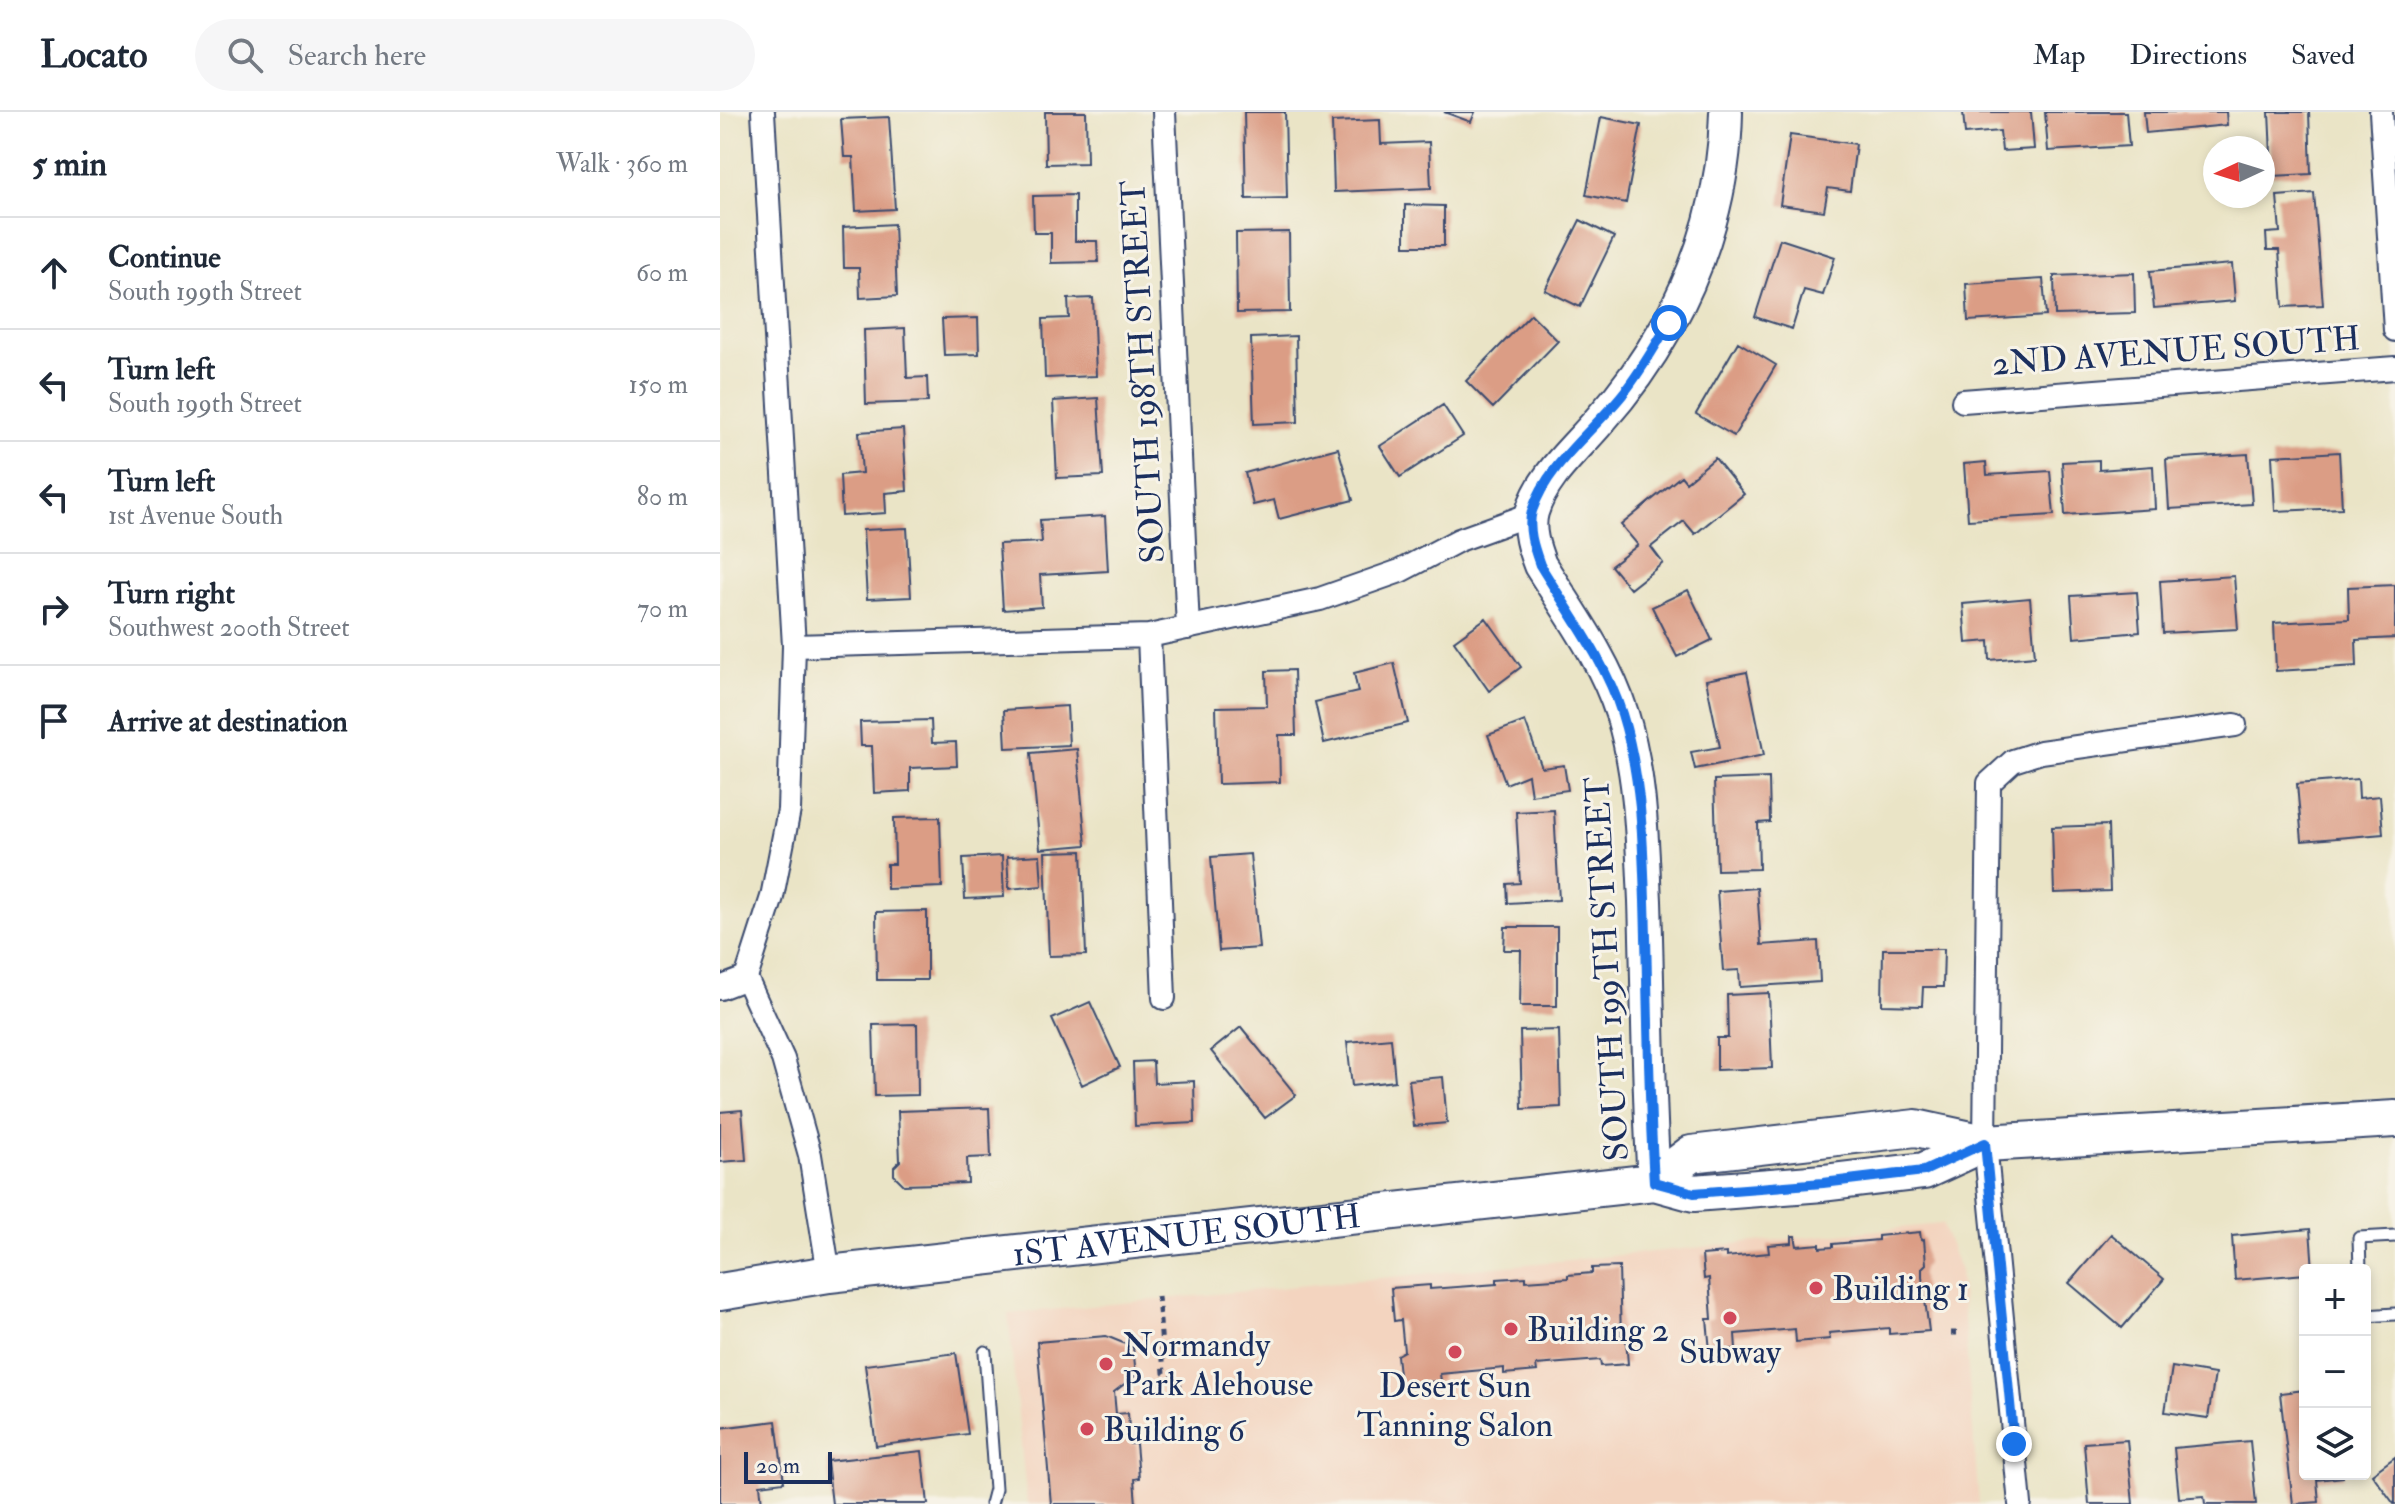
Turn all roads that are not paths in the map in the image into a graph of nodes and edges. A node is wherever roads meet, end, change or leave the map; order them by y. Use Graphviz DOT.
graph roads {
  1 [pos="763,112"];
  2 [pos="1164,112"];
  3 [pos="1726,112"];
  4 [pos="2381,112"];
  5 [pos="2395,330"];
  6 [pos="2395,368"];
  7 [pos="1963,401"];
  8 [pos="1531,514"];
  9 [pos="1188,628"];
  10 [pos="1149,636"];
  11 [pos="794,646"];
  12 [pos="2235,725"];
  13 [pos="746,978"];
  14 [pos="720,988"];
  15 [pos="1164,998"];
  16 [pos="2395,1119"];
  17 [pos="1985,1143"];
  18 [pos="1654,1182"];
  19 [pos="2395,1236"];
  20 [pos="2360,1264"];
  21 [pos="829,1274"];
  22 [pos="720,1292"];
  23 [pos="2395,1314"];
  24 [pos="2371,1316"];
  25 [pos="985,1352"];
  26 [pos="991,1504"];
  27 [pos="2020,1504"];
  1 -- 11 [label="street"];
  2 -- 9 [label="street, SOUTH 198TH STREET"];
  3 -- 8 [label="street"];
  4 -- 5 [label="street"];
  6 -- 7 [label="street, 2ND AVENUE SOUTH"];
  8 -- 9 [label="street"];
  8 -- 18 [label="street, SOUTH 199TH STREET"];
  9 -- 10 [label="street"];
  10 -- 11 [label="street"];
  10 -- 15 [label="street"];
  11 -- 13 [label="street"];
  12 -- 17 [label="street"];
  13 -- 14 [label="street"];
  13 -- 21 [label="street"];
  16 -- 17 [label="main road"];
  17 -- 18 [label="main road"];
  17 -- 27 [label="street"];
  18 -- 21 [label="main road, 1ST AVENUE SOUTH"];
  19 -- 20 [label="lane"];
  21 -- 22 [label="main road, 1ST AVENUE SOUTH"];
  23 -- 24 [label="lane"];
  25 -- 26 [label="lane"];
}
